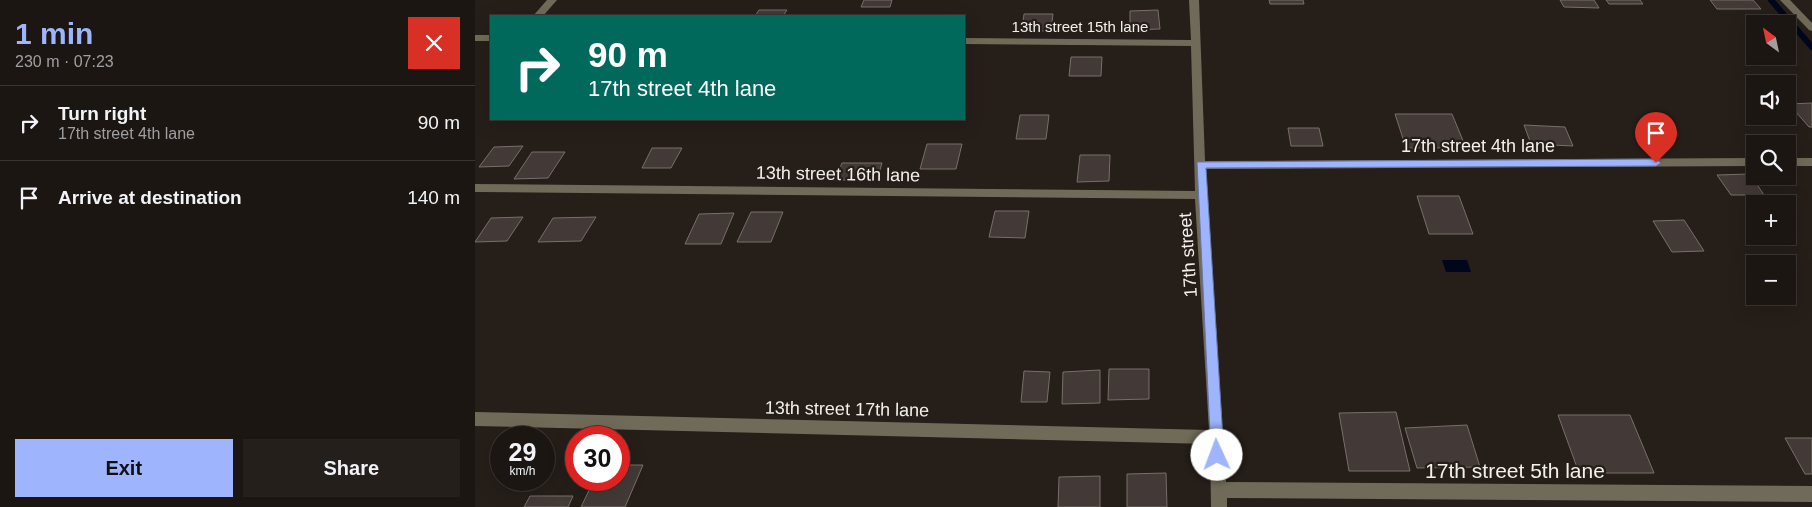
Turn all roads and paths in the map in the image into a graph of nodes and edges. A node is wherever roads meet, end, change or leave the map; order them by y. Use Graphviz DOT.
graph roads {
  1 [pos="552,0"];
  2 [pos="1194,0"];
  3 [pos="1785,0"];
  4 [pos="539,15"];
  5 [pos="1812,28"];
  6 [pos="475,38"];
  7 [pos="490,38"];
  8 [pos="965,41"];
  9 [pos="1197,43"];
  10 [pos="1746,162"];
  11 [pos="1796,162"];
  12 [pos="1812,162"];
  13 [pos="1200,164"];
  14 [pos="475,188"];
  15 [pos="1201,195"];
  16 [pos="475,419"];
  17 [pos="1217,437"];
  18 [pos="1218,490"];
  19 [pos="1812,494"];
  20 [pos="1219,507"];
  1 -- 4 [label="street"];
  2 -- 9 [label="street, 17th street"];
  3 -- 5 [label="street"];
  6 -- 7 [label="street"];
  8 -- 9 [label="street, 13th street 15th lane"];
  9 -- 13 [label="street, 17th street"];
  10 -- 13 [label="street, 17th street 4th lane"];
  11 -- 12 [label="street"];
  13 -- 15 [label="street, 17th street"];
  14 -- 15 [label="street, 13th street 16th lane"];
  15 -- 17 [label="street, 17th street"];
  16 -- 17 [label="street, 13th street 17th lane"];
  17 -- 18 [label="street, 17th street"];
  18 -- 19 [label="street, 17th street 5th lane"];
  18 -- 20 [label="street, 17th street"];
}
